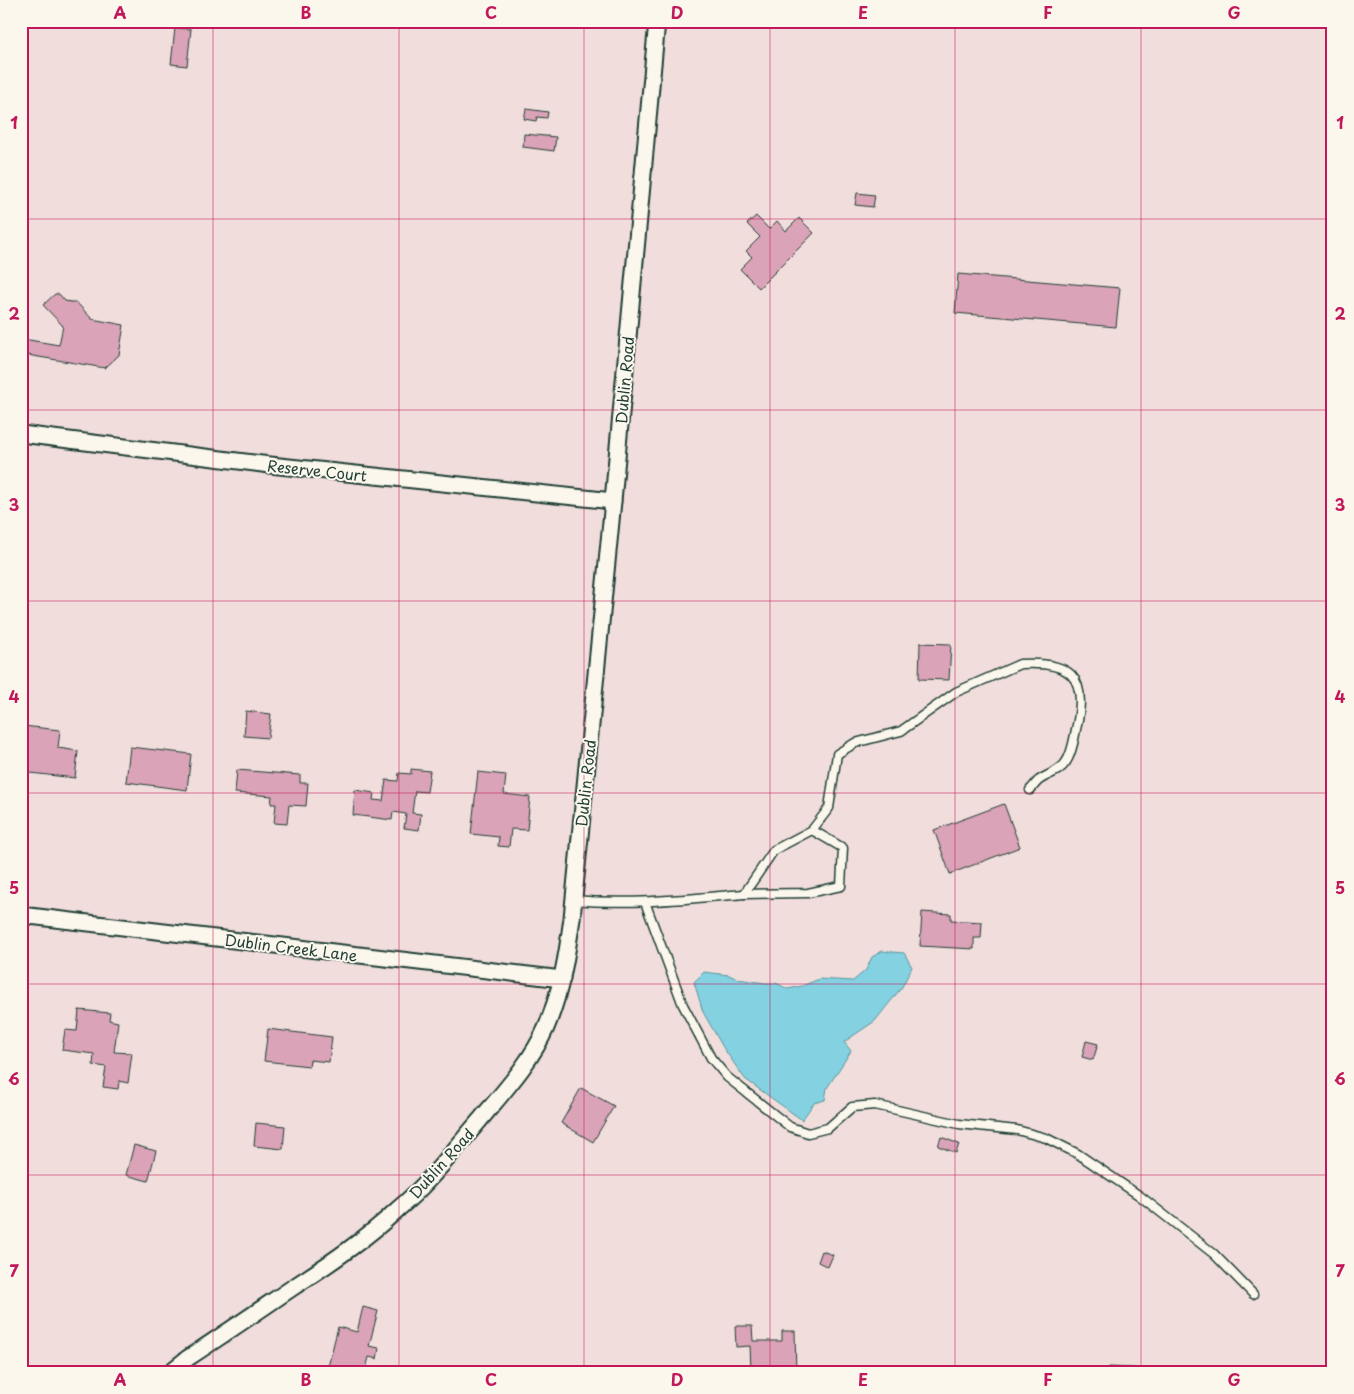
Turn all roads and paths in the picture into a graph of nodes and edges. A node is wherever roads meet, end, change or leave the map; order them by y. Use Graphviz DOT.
graph roads {
  1 [pos="658,21"];
  2 [pos="21,434"];
  3 [pos="613,501"];
  4 [pos="1030,790"];
  5 [pos="812,830"];
  6 [pos="744,894"];
  7 [pos="573,900"];
  8 [pos="644,902"];
  9 [pos="21,915"];
  10 [pos="562,979"];
  11 [pos="1253,1294"];
  12 [pos="168,1373"];
  1 -- 3 [label="street, Dublin Road"];
  2 -- 3 [label="street, Reserve Court"];
  3 -- 7 [label="street, Dublin Road"];
  4 -- 5 [label="lane"];
  5 -- 6 [label="lane"];
  5 -- 6 [label="lane"];
  6 -- 8 [label="lane"];
  7 -- 8 [label="lane"];
  7 -- 10 [label="street, Dublin Road"];
  8 -- 11 [label="lane"];
  9 -- 10 [label="street, Dublin Creek Lane"];
  10 -- 12 [label="street, Dublin Road"];
}
